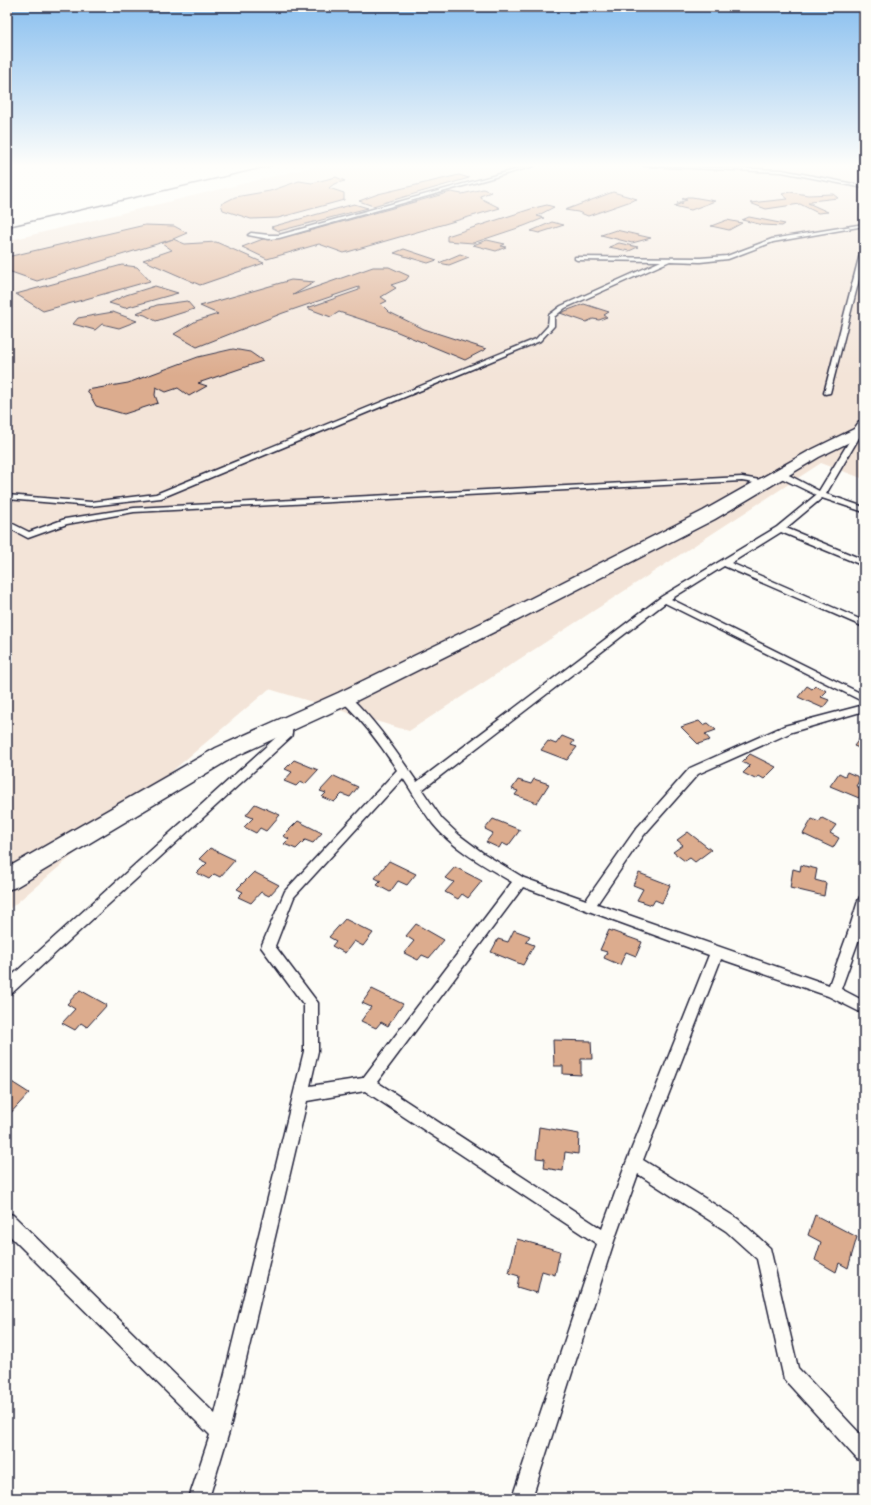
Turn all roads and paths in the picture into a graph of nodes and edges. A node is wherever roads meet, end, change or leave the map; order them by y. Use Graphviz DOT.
graph roads {
  1 [pos="262,236"];
  2 [pos="277,236"];
  3 [pos="799,236"];
  4 [pos="864,250"];
  5 [pos="577,258"];
  6 [pos="668,260"];
  7 [pos="827,393"];
  8 [pos="862,431"];
  9 [pos="773,479"];
  10 [pos="821,495"];
  11 [pos="7,497"];
  12 [pos="864,510"];
  13 [pos="7,524"];
  14 [pos="780,529"];
  15 [pos="724,563"];
  16 [pos="864,563"];
  17 [pos="664,599"];
  18 [pos="864,624"];
  19 [pos="345,698"];
  20 [pos="864,699"];
  21 [pos="864,708"];
  22 [pos="286,724"];
  23 [pos="403,771"];
  24 [pos="416,789"];
  25 [pos="7,880"];
  26 [pos="520,881"];
  27 [pos="864,901"];
  28 [pos="589,905"];
  29 [pos="717,952"];
  30 [pos="7,989"];
  31 [pos="833,992"];
  32 [pos="864,1008"];
  33 [pos="367,1084"];
  34 [pos="300,1095"];
  35 [pos="634,1163"];
  36 [pos="7,1221"];
  37 [pos="606,1242"];
  38 [pos="220,1432"];
  39 [pos="864,1452"];
  40 [pos="199,1498"];
  41 [pos="522,1498"];
  1 -- 2 [label="lane"];
  3 -- 6 [label="lane"];
  4 -- 7 [label="lane"];
  5 -- 6 [label="lane"];
  6 -- 11 [label="lane"];
  8 -- 9 [label="street"];
  8 -- 10 [label="lane"];
  9 -- 10 [label="lane"];
  9 -- 13 [label="lane"];
  9 -- 19 [label="street"];
  10 -- 12 [label="lane"];
  10 -- 14 [label="lane"];
  14 -- 15 [label="lane"];
  14 -- 16 [label="lane"];
  15 -- 17 [label="lane"];
  15 -- 18 [label="lane"];
  17 -- 20 [label="lane"];
  17 -- 24 [label="lane"];
  19 -- 22 [label="street"];
  19 -- 23 [label="lane"];
  21 -- 28 [label="lane"];
  22 -- 25 [label="street"];
  22 -- 30 [label="lane"];
  23 -- 24 [label="lane"];
  23 -- 34 [label="lane"];
  24 -- 26 [label="lane"];
  26 -- 28 [label="lane"];
  26 -- 33 [label="lane"];
  27 -- 31 [label="lane"];
  28 -- 29 [label="lane"];
  29 -- 31 [label="lane"];
  29 -- 35 [label="lane"];
  31 -- 32 [label="lane"];
  33 -- 34 [label="lane"];
  33 -- 37 [label="lane"];
  34 -- 38 [label="lane"];
  35 -- 37 [label="lane"];
  35 -- 39 [label="lane"];
  36 -- 38 [label="lane"];
  37 -- 41 [label="lane"];
  38 -- 40 [label="lane"];
}
